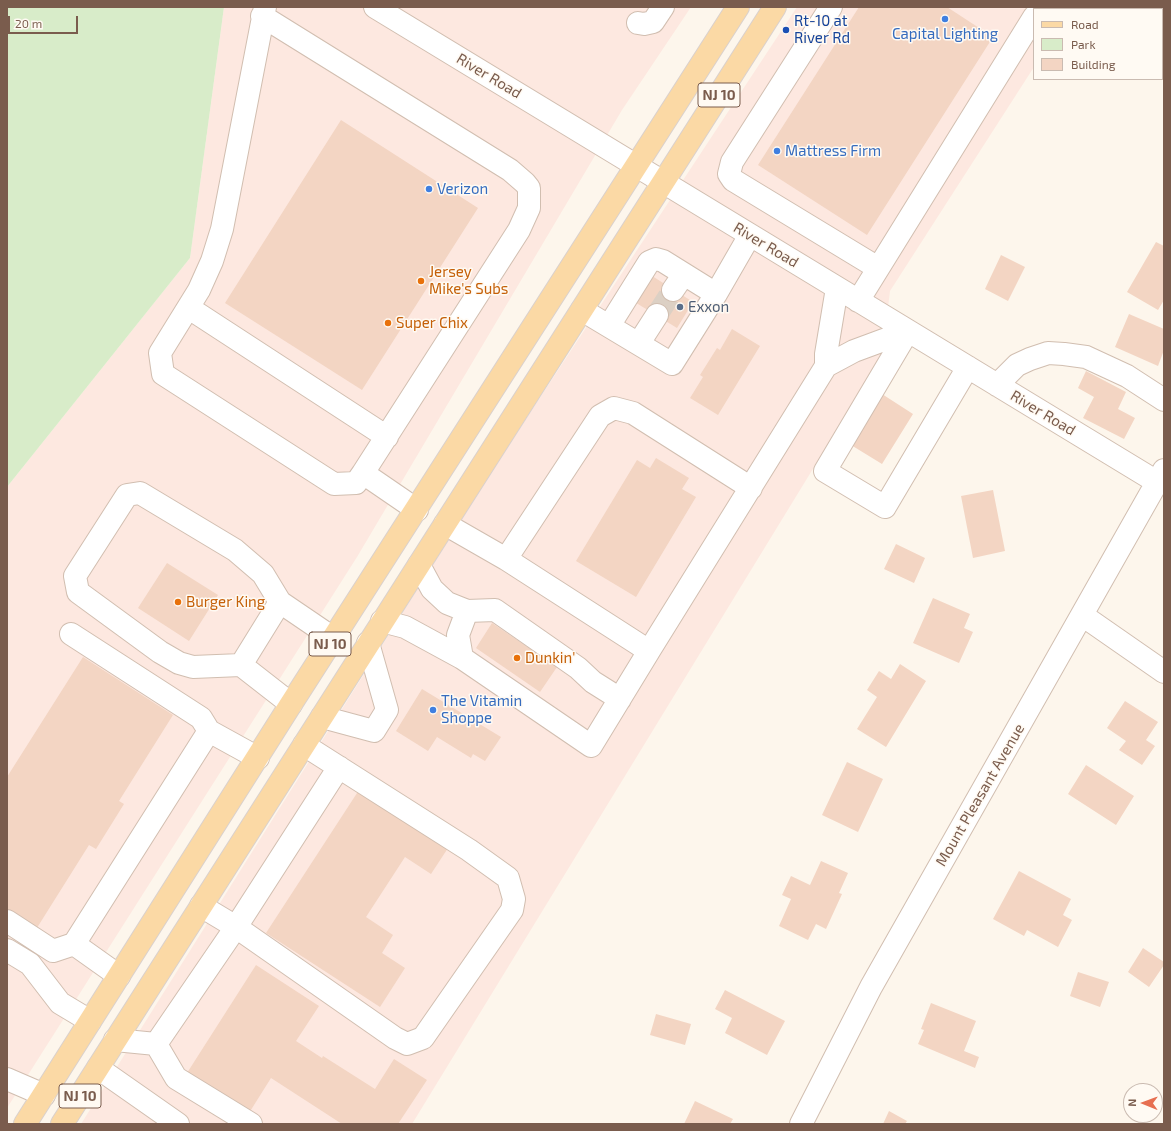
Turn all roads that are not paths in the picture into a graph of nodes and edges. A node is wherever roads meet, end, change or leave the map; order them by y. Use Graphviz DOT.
graph roads {
  1 [pos="374,7"];
  2 [pos="663,7"];
  3 [pos="738,7"];
  4 [pos="776,7"];
  5 [pos="831,7"];
  6 [pos="263,11"];
  7 [pos="1033,19"];
  8 [pos="638,23"];
  9 [pos="637,166"];
  10 [pos="663,182"];
  11 [pos="750,235"];
  12 [pos="878,268"];
  13 [pos="837,288"];
  14 [pos="716,294"];
  15 [pos="858,300"];
  16 [pos="189,308"];
  17 [pos="582,310"];
  18 [pos="657,315"];
  19 [pos="609,326"];
  20 [pos="908,331"];
  21 [pos="639,343"];
  22 [pos="826,366"];
  23 [pos="968,368"];
  24 [pos="997,385"];
  25 [pos="1164,400"];
  26 [pos="387,437"];
  27 [pos="363,473"];
  28 [pos="1160,476"];
  29 [pos="751,488"];
  30 [pos="417,510"];
  31 [pos="445,524"];
  32 [pos="506,559"];
  33 [pos="419,564"];
  34 [pos="280,602"];
  35 [pos="467,612"];
  36 [pos="1082,615"];
  37 [pos="382,621"];
  38 [pos="71,634"];
  39 [pos="334,638"];
  40 [pos="368,643"];
  41 [pos="649,651"];
  42 [pos="462,658"];
  43 [pos="241,665"];
  44 [pos="1164,672"];
  45 [pos="620,699"];
  46 [pos="291,704"];
  47 [pos="322,717"];
  48 [pos="209,731"];
  49 [pos="304,745"];
  50 [pos="258,758"];
  51 [pos="339,766"];
  52 [pos="201,906"];
  53 [pos="7,921"];
  54 [pos="236,927"];
  55 [pos="74,944"];
  56 [pos="7,950"];
  57 [pos="119,976"];
  58 [pos="90,1021"];
  59 [pos="115,1040"];
  60 [pos="156,1044"];
  61 [pos="98,1068"];
  62 [pos="7,1079"];
  63 [pos="44,1094"];
  64 [pos="25,1124"];
  65 [pos="62,1124"];
  66 [pos="178,1124"];
  67 [pos="251,1124"];
  68 [pos="801,1124"];
  1 -- 9 [label="street, River Road"];
  2 -- 8 [label="street"];
  3 -- 9 [label="main road, NJ 10"];
  4 -- 10 [label="main road, NJ 10"];
  5 -- 12 [label="street"];
  6 -- 16 [label="street"];
  6 -- 26 [label="street"];
  7 -- 12 [label="street"];
  9 -- 10 [label="street, River Road"];
  9 -- 30 [label="main road, NJ 10"];
  10 -- 11 [label="street, River Road"];
  10 -- 17 [label="main road, NJ 10"];
  11 -- 13 [label="street, River Road"];
  11 -- 14 [label="street"];
  12 -- 15 [label="street"];
  13 -- 15 [label="street, River Road"];
  13 -- 22 [label="street"];
  14 -- 19 [label="street"];
  14 -- 21 [label="street"];
  15 -- 20 [label="street, River Road"];
  16 -- 26 [label="street"];
  16 -- 27 [label="street"];
  17 -- 19 [label="street"];
  17 -- 31 [label="main road, NJ 10"];
  18 -- 21 [label="street"];
  19 -- 21 [label="street"];
  20 -- 22 [label="street"];
  20 -- 23 [label="street, River Road"];
  20 -- 23 [label="street"];
  22 -- 29 [label="street"];
  23 -- 24 [label="street, River Road"];
  24 -- 25 [label="street"];
  24 -- 28 [label="street, River Road"];
  26 -- 27 [label="street"];
  27 -- 30 [label="street"];
  28 -- 36 [label="street, Mount Pleasant Avenue"];
  29 -- 32 [label="street"];
  29 -- 41 [label="street"];
  30 -- 39 [label="main road, NJ 10"];
  31 -- 32 [label="street"];
  31 -- 33 [label="main road, NJ 10"];
  32 -- 41 [label="street"];
  33 -- 35 [label="street"];
  33 -- 37 [label="main road, NJ 10"];
  34 -- 39 [label="street"];
  34 -- 43 [label="street"];
  34 -- 43 [label="street"];
  35 -- 42 [label="street"];
  35 -- 45 [label="street"];
  36 -- 44 [label="street"];
  36 -- 68 [label="street, Mount Pleasant Avenue"];
  37 -- 40 [label="main road, NJ 10"];
  37 -- 42 [label="street"];
  38 -- 48 [label="street"];
  39 -- 46 [label="main road, NJ 10"];
  40 -- 47 [label="main road, NJ 10"];
  40 -- 47 [label="street"];
  41 -- 45 [label="street"];
  42 -- 45 [label="street"];
  43 -- 46 [label="street"];
  46 -- 50 [label="main road, NJ 10"];
  47 -- 49 [label="main road, NJ 10"];
  48 -- 50 [label="street"];
  48 -- 55 [label="street"];
  49 -- 51 [label="street"];
  49 -- 52 [label="main road, NJ 10"];
  50 -- 57 [label="main road, NJ 10"];
  51 -- 54 [label="street"];
  51 -- 54 [label="street"];
  52 -- 54 [label="street"];
  52 -- 59 [label="main road, NJ 10"];
  53 -- 55 [label="street"];
  54 -- 60 [label="street"];
  55 -- 57 [label="street"];
  56 -- 58 [label="street"];
  57 -- 58 [label="main road, NJ 10"];
  58 -- 63 [label="main road, NJ 10"];
  59 -- 60 [label="street"];
  59 -- 61 [label="main road, NJ 10"];
  60 -- 67 [label="street"];
  61 -- 65 [label="main road, NJ 10"];
  61 -- 66 [label="street"];
  62 -- 63 [label="street"];
  63 -- 64 [label="main road, NJ 10"];
}
